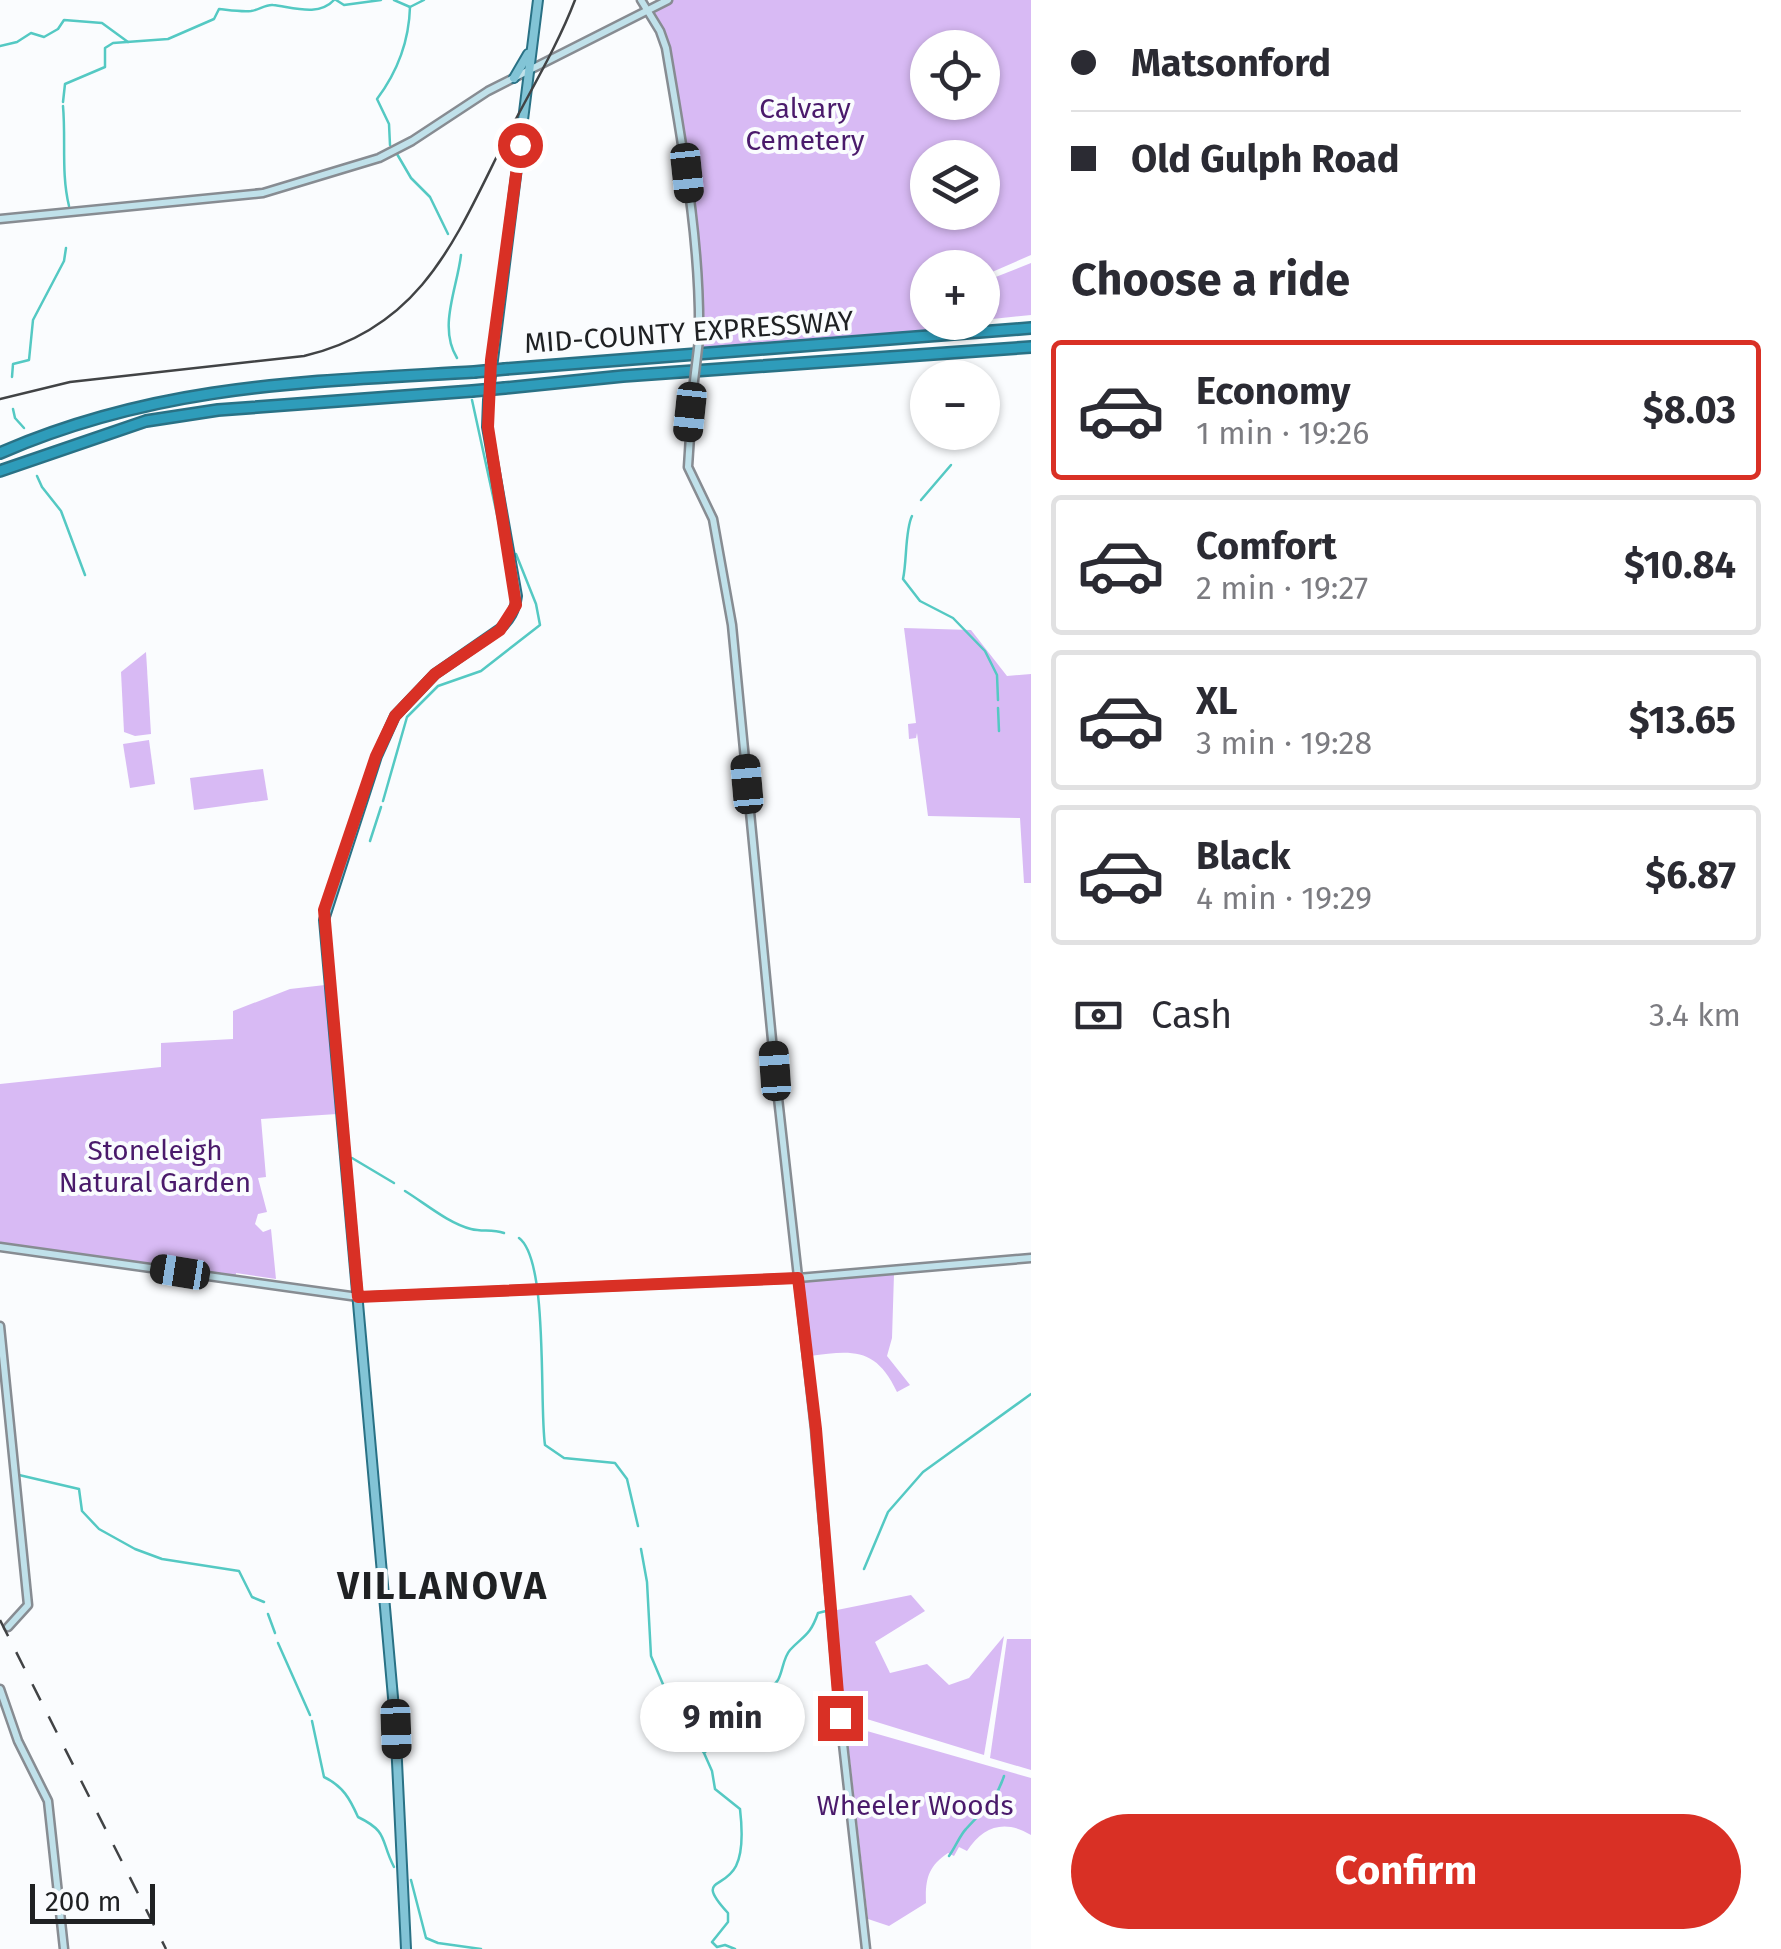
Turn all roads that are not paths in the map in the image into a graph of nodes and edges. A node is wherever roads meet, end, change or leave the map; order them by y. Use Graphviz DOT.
graph roads {
  1 [pos="538,0"];
  2 [pos="640,0"];
  3 [pos="668,0"];
  4 [pos="648,11"];
  5 [pos="532,46"];
  6 [pos="529,70"];
  7 [pos="514,78"];
  8 [pos="0,219"];
  9 [pos="1030,328"];
  10 [pos="1031,347"];
  11 [pos="0,452"];
  12 [pos="0,471"];
  13 [pos="0,1247"];
  14 [pos="1031,1258"];
  15 [pos="798,1278"];
  16 [pos="358,1297"];
  17 [pos="0,1326"];
  18 [pos="8,1627"];
  19 [pos="0,1689"];
  20 [pos="64,1949"];
  21 [pos="406,1949"];
  22 [pos="866,1949"];
  1 -- 5 [label="main road"];
  2 -- 4 [label="street"];
  3 -- 4 [label="street"];
  4 -- 6 [label="street"];
  4 -- 15 [label="street, bridge"];
  5 -- 6 [label="main road"];
  5 -- 7 [label="main road"];
  6 -- 7 [label="street"];
  6 -- 16 [label="main road"];
  7 -- 8 [label="street"];
  9 -- 11 [label="highway, MID-COUNTY EXPRESSWAY, bridge"];
  10 -- 12 [label="highway, MID-COUNTY EXPRESSWAY, bridge"];
  13 -- 16 [label="street"];
  14 -- 15 [label="street"];
  15 -- 16 [label="street"];
  15 -- 22 [label="street"];
  16 -- 21 [label="main road"];
  17 -- 18 [label="street"];
  19 -- 20 [label="street"];
}
